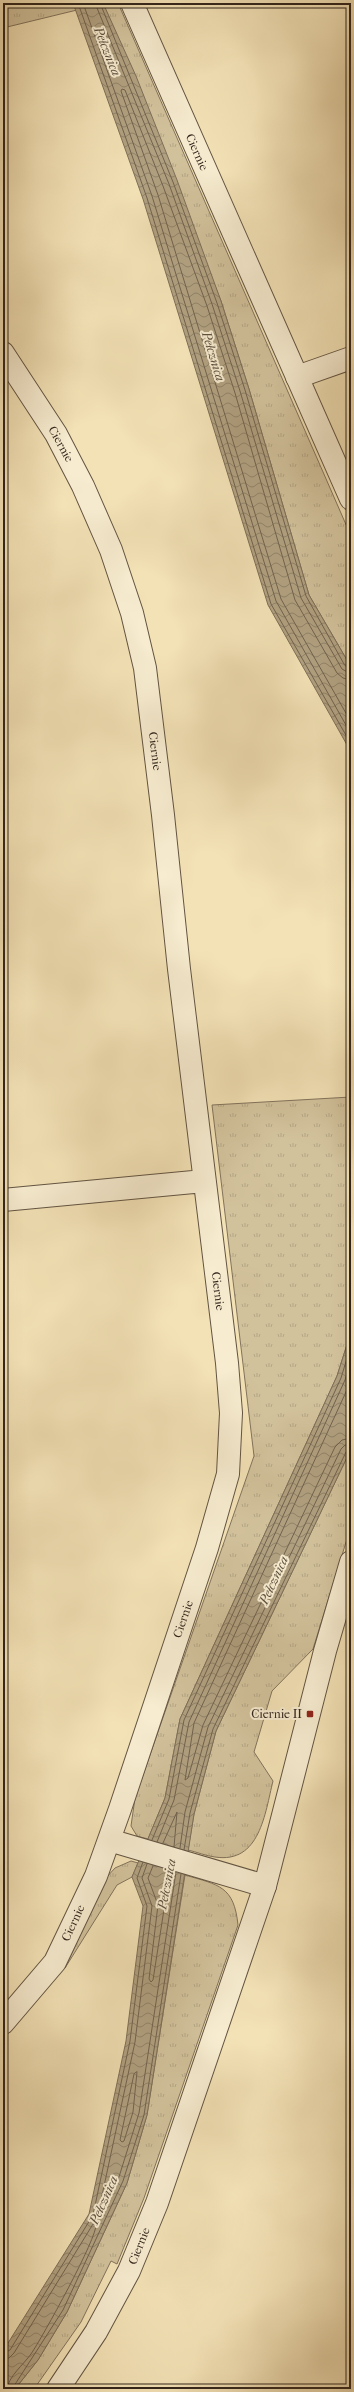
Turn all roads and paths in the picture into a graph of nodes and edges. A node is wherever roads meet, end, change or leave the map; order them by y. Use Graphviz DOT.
graph roads {
  1 [pos="132,3"];
  2 [pos="3,353"];
  3 [pos="351,358"];
  4 [pos="297,377"];
  5 [pos="351,499"];
  6 [pos="204,1181"];
  7 [pos="3,1200"];
  8 [pos="351,1562"];
  9 [pos="109,1840"];
  10 [pos="265,1886"];
  11 [pos="3,2023"];
  12 [pos="58,2389"];
  1 -- 4 [label="street, Ciernie"];
  2 -- 6 [label="street, Ciernie"];
  3 -- 4 [label="street"];
  4 -- 5 [label="street, Ciernie"];
  6 -- 7 [label="street"];
  6 -- 9 [label="street, Ciernie"];
  8 -- 10 [label="street, Ciernie"];
  9 -- 10 [label="street"];
  9 -- 11 [label="street, Ciernie"];
  10 -- 12 [label="street, Ciernie"];
}
